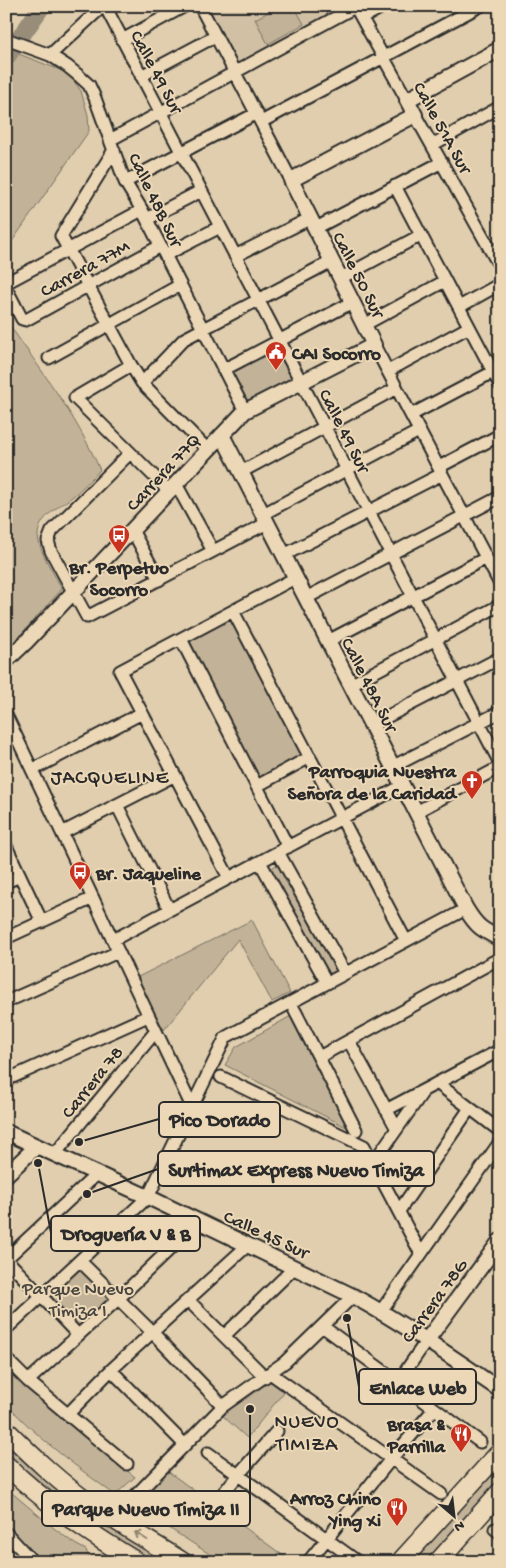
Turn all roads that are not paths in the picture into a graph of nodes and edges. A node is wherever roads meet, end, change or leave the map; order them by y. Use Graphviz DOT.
graph roads {
  1 [pos="104,6"];
  2 [pos="185,6"];
  3 [pos="200,6"];
  4 [pos="384,6"];
  5 [pos="480,6"];
  6 [pos="355,7"];
  7 [pos="362,18"];
  8 [pos="216,36"];
  9 [pos="6,39"];
  10 [pos="122,40"];
  11 [pos="500,49"];
  12 [pos="50,55"];
  13 [pos="383,57"];
  14 [pos="235,72"];
  15 [pos="141,76"];
  16 [pos="407,100"];
  17 [pos="500,107"];
  18 [pos="160,113"];
  19 [pos="415,115"];
  20 [pos="259,117"];
  21 [pos="112,145"];
  22 [pos="432,145"];
  23 [pos="181,153"];
  24 [pos="442,162"];
  25 [pos="291,180"];
  26 [pos="125,182"];
  27 [pos="395,186"];
  28 [pos="201,191"];
  29 [pos="144,215"];
  30 [pos="313,223"];
  31 [pos="220,227"];
  32 [pos="421,235"];
  33 [pos="68,250"];
  34 [pos="163,251"];
  35 [pos="235,256"];
  36 [pos="332,260"];
  37 [pos="500,267"];
  38 [pos="341,278"];
  39 [pos="445,281"];
  40 [pos="6,283"];
  41 [pos="500,284"];
  42 [pos="180,285"];
  43 [pos="88,286"];
  44 [pos="6,288"];
  45 [pos="258,299"];
  46 [pos="353,302"];
  47 [pos="459,307"];
  48 [pos="109,325"];
  49 [pos="364,325"];
  50 [pos="469,327"];
  51 [pos="202,328"];
  52 [pos="280,340"];
  53 [pos="374,345"];
  54 [pos="49,358"];
  55 [pos="131,365"];
  56 [pos="223,370"];
  57 [pos="388,371"];
  58 [pos="493,372"];
  59 [pos="302,382"];
  60 [pos="142,383"];
  61 [pos="500,385"];
  62 [pos="397,388"];
  63 [pos="245,411"];
  64 [pos="411,415"];
  65 [pos="324,426"];
  66 [pos="420,431"];
  67 [pos="222,435"];
  68 [pos="500,435"];
  69 [pos="208,450"];
  70 [pos="130,453"];
  71 [pos="346,469"];
  72 [pos="440,471"];
  73 [pos="241,472"];
  74 [pos="172,488"];
  75 [pos="500,496"];
  76 [pos="369,512"];
  77 [pos="464,515"];
  78 [pos="265,519"];
  79 [pos="132,530"];
  80 [pos="213,552"];
  81 [pos="390,554"];
  82 [pos="284,555"];
  83 [pos="486,558"];
  84 [pos="295,578"];
  85 [pos="159,580"];
  86 [pos="500,584"];
  87 [pos="73,592"];
  88 [pos="413,596"];
  89 [pos="306,598"];
  90 [pos="500,605"];
  91 [pos="232,611"];
  92 [pos="181,639"];
  93 [pos="435,640"];
  94 [pos="328,641"];
  95 [pos="500,658"];
  96 [pos="6,661"];
  97 [pos="457,681"];
  98 [pos="350,685"];
  99 [pos="500,712"];
  100 [pos="142,713"];
  101 [pos="6,716"];
  102 [pos="479,723"];
  103 [pos="371,725"];
  104 [pos="310,757"];
  105 [pos="500,763"];
  106 [pos="392,767"];
  107 [pos="500,767"];
  108 [pos="32,770"];
  109 [pos="175,775"];
  110 [pos="257,786"];
  111 [pos="402,786"];
  112 [pos="117,805"];
  113 [pos="416,812"];
  114 [pos="342,818"];
  115 [pos="62,833"];
  116 [pos="6,846"];
  117 [pos="283,849"];
  118 [pos="260,862"];
  119 [pos="20,876"];
  120 [pos="229,878"];
  121 [pos="6,882"];
  122 [pos="93,898"];
  123 [pos="466,909"];
  124 [pos="169,910"];
  125 [pos="42,922"];
  126 [pos="6,938"];
  127 [pos="500,939"];
  128 [pos="112,940"];
  129 [pos="406,940"];
  130 [pos="118,952"];
  131 [pos="500,958"];
  132 [pos="345,973"];
  133 [pos="327,983"];
  134 [pos="6,1002"];
  135 [pos="295,1011"];
  136 [pos="148,1016"];
  137 [pos="156,1031"];
  138 [pos="349,1041"];
  139 [pos="500,1050"];
  140 [pos="319,1057"];
  141 [pos="221,1077"];
  142 [pos="6,1080"];
  143 [pos="438,1083"];
  144 [pos="424,1090"];
  145 [pos="192,1107"];
  146 [pos="470,1108"];
  147 [pos="386,1110"];
  148 [pos="396,1129"];
  149 [pos="356,1130"];
  150 [pos="500,1131"];
  151 [pos="6,1132"];
  152 [pos="500,1142"];
  153 [pos="37,1146"];
  154 [pos="55,1154"];
  155 [pos="373,1163"];
  156 [pos="97,1174"];
  157 [pos="6,1175"];
  158 [pos="148,1197"];
  159 [pos="399,1211"];
  160 [pos="199,1221"];
  161 [pos="500,1241"];
  162 [pos="248,1245"];
  163 [pos="421,1254"];
  164 [pos="6,1259"];
  165 [pos="80,1261"];
  166 [pos="295,1267"];
  167 [pos="41,1296"];
  168 [pos="353,1296"];
  169 [pos="118,1299"];
  170 [pos="188,1300"];
  171 [pos="381,1311"];
  172 [pos="322,1326"];
  173 [pos="6,1329"];
  174 [pos="153,1333"];
  175 [pos="78,1335"];
  176 [pos="224,1336"];
  177 [pos="427,1340"];
  178 [pos="6,1359"];
  179 [pos="111,1370"];
  180 [pos="267,1375"];
  181 [pos="28,1381"];
  182 [pos="398,1382"];
  183 [pos="500,1390"];
  184 [pos="223,1406"];
  185 [pos="434,1409"];
  186 [pos="68,1414"];
  187 [pos="6,1430"];
  188 [pos="277,1430"];
  189 [pos="480,1442"];
  190 [pos="185,1445"];
  191 [pos="500,1452"];
  192 [pos="208,1453"];
  193 [pos="391,1459"];
  194 [pos="126,1464"];
  195 [pos="6,1465"];
  196 [pos="238,1475"];
  197 [pos="500,1492"];
  198 [pos="441,1494"];
  199 [pos="134,1497"];
  200 [pos="217,1501"];
  201 [pos="6,1533"];
  202 [pos="326,1539"];
  203 [pos="33,1562"];
  204 [pos="137,1562"];
  205 [pos="183,1562"];
  206 [pos="308,1562"];
  207 [pos="358,1562"];
  208 [pos="400,1562"];
  209 [pos="438,1562"];
  1 -- 10 [label="street, Calle 49 Sur"];
  1 -- 12 [label="street"];
  2 -- 10 [label="street"];
  3 -- 8 [label="street, Calle 50 Sur"];
  4 -- 7 [label="street"];
  5 -- 13 [label="street"];
  6 -- 7 [label="street, Calle 51A Sur"];
  6 -- 14 [label="street"];
  7 -- 13 [label="street, Calle 51A Sur"];
  8 -- 14 [label="street, Calle 50 Sur"];
  8 -- 15 [label="street"];
  9 -- 12 [label="street, Calle 48B Sur"];
  10 -- 15 [label="street, Calle 49 Sur"];
  11 -- 16 [label="street"];
  12 -- 21 [label="street, Calle 48B Sur"];
  13 -- 16 [label="street, Calle 51A Sur"];
  13 -- 20 [label="street"];
  14 -- 18 [label="street"];
  14 -- 20 [label="street, Calle 50 Sur"];
  15 -- 18 [label="street, Calle 49 Sur"];
  16 -- 19 [label="street, Calle 51A Sur"];
  17 -- 22 [label="street"];
  18 -- 21 [label="street"];
  18 -- 23 [label="street, Calle 49 Sur"];
  19 -- 22 [label="street, Calle 51A Sur"];
  19 -- 25 [label="street"];
  20 -- 23 [label="street"];
  20 -- 25 [label="street, Calle 50 Sur"];
  21 -- 26 [label="street, Calle 48B Sur"];
  21 -- 33 [label="street"];
  22 -- 24 [label="street, Calle 51A Sur"];
  23 -- 26 [label="street"];
  23 -- 28 [label="street, Calle 49 Sur"];
  24 -- 27 [label="street"];
  24 -- 37 [label="street, Calle 51A Sur"];
  25 -- 30 [label="street, Calle 50 Sur"];
  26 -- 29 [label="street, Calle 48B Sur"];
  27 -- 30 [label="street"];
  27 -- 32 [label="street"];
  28 -- 29 [label="street"];
  28 -- 31 [label="street, Calle 49 Sur"];
  29 -- 33 [label="street"];
  29 -- 34 [label="street, Calle 48B Sur"];
  30 -- 35 [label="street"];
  30 -- 36 [label="street, Calle 50 Sur"];
  31 -- 34 [label="street, Carrera 77M"];
  31 -- 35 [label="street, Calle 49 Sur"];
  32 -- 38 [label="street"];
  32 -- 39 [label="street"];
  33 -- 40 [label="street"];
  33 -- 43 [label="street"];
  34 -- 42 [label="street, Calle 48B Sur"];
  34 -- 43 [label="street, Carrera 77M"];
  35 -- 45 [label="street, Calle 49 Sur"];
  36 -- 38 [label="street, Calle 50 Sur"];
  36 -- 45 [label="street"];
  38 -- 46 [label="street, Calle 50 Sur"];
  39 -- 47 [label="street"];
  39 -- 49 [label="street"];
  41 -- 47 [label="street"];
  42 -- 48 [label="street"];
  42 -- 51 [label="street, Calle 48B Sur"];
  43 -- 44 [label="street, Carrera 77M"];
  43 -- 48 [label="street"];
  45 -- 51 [label="street"];
  45 -- 52 [label="street, Calle 49 Sur"];
  46 -- 49 [label="street, Calle 50 Sur"];
  46 -- 52 [label="street"];
  47 -- 50 [label="street"];
  48 -- 54 [label="street"];
  48 -- 55 [label="street"];
  49 -- 53 [label="street, Calle 50 Sur"];
  50 -- 57 [label="street"];
  50 -- 58 [label="street"];
  51 -- 56 [label="street, Calle 48B Sur"];
  51 -- 60 [label="street"];
  52 -- 56 [label="street"];
  52 -- 59 [label="street, Calle 49 Sur"];
  53 -- 57 [label="street, Calle 50 Sur"];
  53 -- 59 [label="street, Carrera 77Q"];
  55 -- 60 [label="street"];
  55 -- 70 [label="street"];
  56 -- 63 [label="street, Calle 48B Sur"];
  57 -- 62 [label="street, Calle 50 Sur"];
  58 -- 61 [label="street"];
  58 -- 64 [label="street"];
  59 -- 63 [label="street, Carrera 77Q"];
  59 -- 65 [label="street, Calle 49 Sur"];
  60 -- 69 [label="street"];
  62 -- 64 [label="street, Calle 50 Sur"];
  62 -- 65 [label="street"];
  63 -- 67 [label="street, Carrera 77Q"];
  64 -- 66 [label="street, Calle 50 Sur"];
  65 -- 71 [label="street, Calle 49 Sur"];
  65 -- 73 [label="street"];
  66 -- 71 [label="street"];
  66 -- 72 [label="street, Calle 50 Sur"];
  67 -- 69 [label="street, Carrera 77Q"];
  67 -- 73 [label="street, Calle 48A Sur"];
  68 -- 72 [label="street"];
  69 -- 74 [label="street, Carrera 77Q"];
  70 -- 74 [label="street"];
  70 -- 87 [label="street"];
  71 -- 76 [label="street, Calle 49 Sur"];
  71 -- 78 [label="street"];
  72 -- 76 [label="street"];
  72 -- 77 [label="street, Calle 50 Sur"];
  73 -- 78 [label="street, Calle 48A Sur"];
  74 -- 79 [label="street, Carrera 77Q"];
  74 -- 80 [label="street"];
  75 -- 77 [label="street"];
  76 -- 81 [label="street, Calle 49 Sur"];
  76 -- 82 [label="street"];
  77 -- 81 [label="street"];
  77 -- 83 [label="street, Calle 50 Sur"];
  78 -- 80 [label="street"];
  78 -- 82 [label="street, Calle 48A Sur"];
  79 -- 85 [label="street"];
  79 -- 87 [label="street, Carrera 77Q"];
  80 -- 85 [label="street"];
  81 -- 88 [label="street, Calle 49 Sur"];
  81 -- 89 [label="street"];
  82 -- 84 [label="street, Calle 48A Sur"];
  83 -- 86 [label="street, Calle 50 Sur"];
  83 -- 88 [label="street"];
  84 -- 89 [label="street, Calle 48A Sur"];
  84 -- 91 [label="street"];
  85 -- 87 [label="street"];
  87 -- 96 [label="street, Carrera 77Q"];
  88 -- 93 [label="street, Calle 49 Sur"];
  88 -- 94 [label="street"];
  89 -- 94 [label="street, Calle 48A Sur"];
  90 -- 93 [label="street"];
  91 -- 92 [label="street"];
  91 -- 104 [label="street"];
  92 -- 100 [label="street"];
  92 -- 110 [label="street"];
  93 -- 97 [label="street, Calle 49 Sur"];
  93 -- 98 [label="street"];
  94 -- 98 [label="street, Calle 48A Sur"];
  95 -- 97 [label="street"];
  97 -- 102 [label="street, Calle 49 Sur"];
  97 -- 103 [label="street"];
  98 -- 103 [label="street, Calle 48A Sur"];
  99 -- 102 [label="street"];
  100 -- 108 [label="street"];
  100 -- 109 [label="street"];
  101 -- 108 [label="street"];
  102 -- 105 [label="street, Calle 49 Sur"];
  102 -- 106 [label="street"];
  103 -- 106 [label="street, Calle 48A Sur"];
  104 -- 110 [label="street"];
  104 -- 114 [label="street"];
  106 -- 111 [label="street, Calle 48A Sur"];
  107 -- 113 [label="street"];
  108 -- 115 [label="street"];
  109 -- 112 [label="street"];
  109 -- 120 [label="street"];
  110 -- 117 [label="street"];
  111 -- 113 [label="street, Calle 48A Sur"];
  111 -- 114 [label="street"];
  112 -- 115 [label="street"];
  112 -- 124 [label="street"];
  113 -- 123 [label="street, Calle 48A Sur"];
  114 -- 117 [label="street"];
  114 -- 129 [label="street"];
  115 -- 122 [label="street"];
  116 -- 119 [label="street"];
  117 -- 118 [label="street"];
  117 -- 132 [label="street"];
  118 -- 120 [label="street"];
  118 -- 133 [label="street"];
  119 -- 121 [label="street"];
  119 -- 125 [label="street"];
  120 -- 124 [label="street"];
  122 -- 125 [label="street"];
  122 -- 128 [label="street"];
  123 -- 127 [label="street, Calle 48A Sur"];
  123 -- 129 [label="street"];
  124 -- 128 [label="street"];
  125 -- 126 [label="street"];
  128 -- 130 [label="street"];
  129 -- 132 [label="street"];
  130 -- 134 [label="street"];
  130 -- 136 [label="street"];
  131 -- 138 [label="street"];
  132 -- 133 [label="street"];
  133 -- 145 [label="street"];
  135 -- 140 [label="street"];
  136 -- 137 [label="street"];
  136 -- 142 [label="street"];
  137 -- 145 [label="street"];
  137 -- 154 [label="street, Carrera 78"];
  138 -- 140 [label="street"];
  138 -- 147 [label="street"];
  139 -- 143 [label="street"];
  140 -- 149 [label="street"];
  141 -- 155 [label="street"];
  143 -- 144 [label="street"];
  143 -- 146 [label="street"];
  144 -- 147 [label="street"];
  144 -- 148 [label="street"];
  145 -- 158 [label="street"];
  146 -- 150 [label="street"];
  146 -- 159 [label="street"];
  147 -- 148 [label="street"];
  148 -- 155 [label="street"];
  151 -- 153 [label="street, Calle 45 Sur"];
  152 -- 163 [label="street"];
  153 -- 154 [label="street, Calle 45 Sur"];
  153 -- 157 [label="street"];
  154 -- 156 [label="street, Calle 45 Sur"];
  155 -- 159 [label="street"];
  156 -- 158 [label="street, Calle 45 Sur"];
  156 -- 164 [label="street"];
  158 -- 160 [label="street, Calle 45 Sur"];
  158 -- 165 [label="street"];
  159 -- 163 [label="street"];
  160 -- 162 [label="street, Calle 45 Sur"];
  160 -- 169 [label="street"];
  161 -- 177 [label="street, Carrera 78G"];
  162 -- 166 [label="street, Calle 45 Sur"];
  162 -- 170 [label="street"];
  163 -- 171 [label="street"];
  164 -- 167 [label="street"];
  165 -- 167 [label="street"];
  165 -- 169 [label="street"];
  166 -- 168 [label="street, Calle 45 Sur"];
  166 -- 176 [label="street"];
  167 -- 173 [label="street"];
  167 -- 175 [label="street"];
  168 -- 171 [label="street, Calle 45 Sur"];
  168 -- 172 [label="street"];
  169 -- 174 [label="street"];
  169 -- 175 [label="street"];
  170 -- 174 [label="street"];
  170 -- 176 [label="street"];
  171 -- 177 [label="street, Calle 45 Sur"];
  172 -- 180 [label="street"];
  172 -- 182 [label="street"];
  174 -- 179 [label="street"];
  174 -- 184 [label="street"];
  175 -- 181 [label="street"];
  176 -- 180 [label="street"];
  177 -- 182 [label="street, Carrera 78G"];
  177 -- 183 [label="street, Calle 45 Sur"];
  178 -- 181 [label="street"];
  179 -- 186 [label="street"];
  179 -- 190 [label="street"];
  180 -- 184 [label="street"];
  180 -- 193 [label="street"];
  181 -- 186 [label="street"];
  182 -- 185 [label="street"];
  184 -- 190 [label="street"];
  185 -- 189 [label="street"];
  185 -- 193 [label="street"];
  186 -- 194 [label="street"];
  205 -- 187 [label="main road, one-way"];
  188 -- 196 [label="street"];
  190 -- 199 [label="street"];
  191 -- 208 [label="main road"];
  192 -- 196 [label="street"];
  193 -- 198 [label="street"];
  193 -- 202 [label="street"];
  195 -- 204 [label="main road"];
  196 -- 200 [label="street"];
  196 -- 202 [label="street"];
  197 -- 209 [label="main road"];
  201 -- 203 [label="street"];
  202 -- 206 [label="street"];
  202 -- 207 [label="street"];
}
